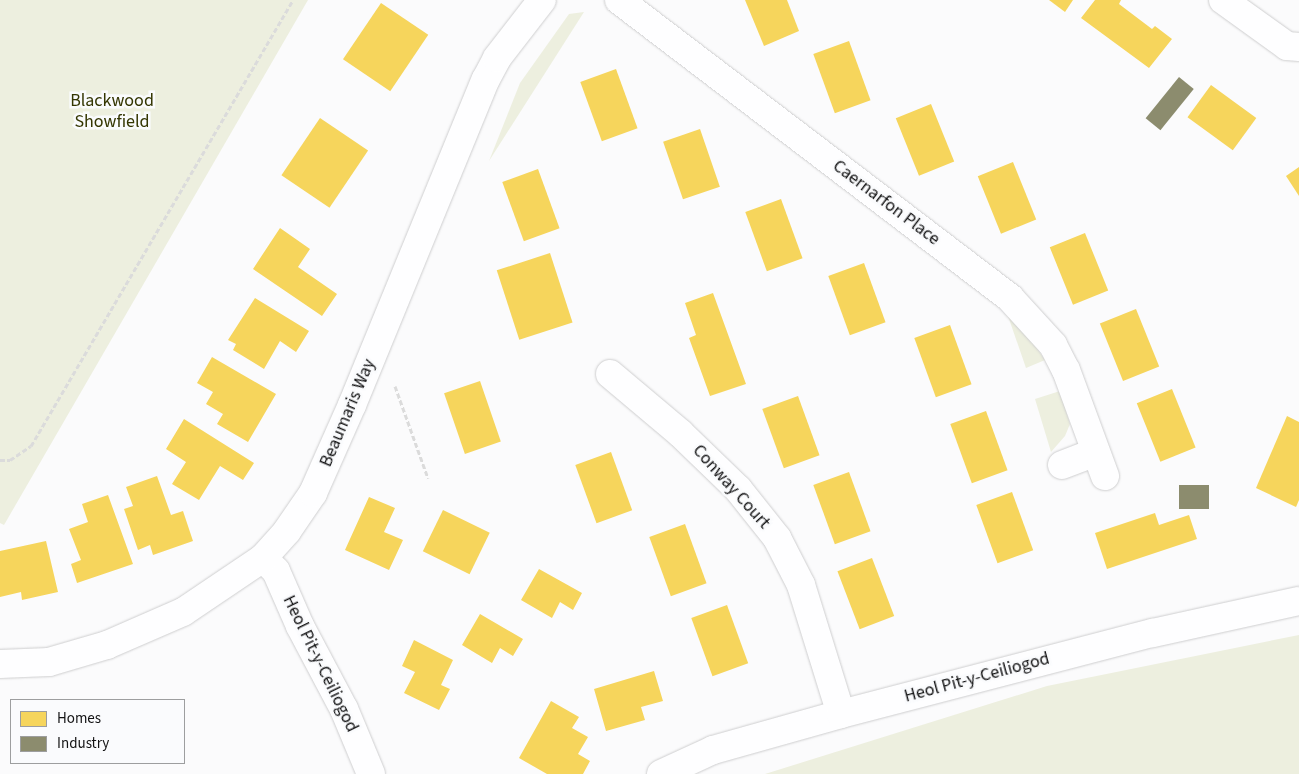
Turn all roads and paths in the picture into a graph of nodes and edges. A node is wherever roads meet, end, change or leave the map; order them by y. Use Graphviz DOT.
graph roads {
  1 [pos="293,0"];
  2 [pos="542,0"];
  3 [pos="619,0"];
  4 [pos="1223,0"];
  5 [pos="1299,46"];
  6 [pos="366,371"];
  7 [pos="610,374"];
  8 [pos="0,460"];
  9 [pos="1062,465"];
  10 [pos="428,478"];
  11 [pos="263,558"];
  12 [pos="1299,601"];
  13 [pos="0,664"];
  14 [pos="841,714"];
  15 [pos="372,774"];
  16 [pos="661,774"];
  1 -- 8 [label="path"];
  2 -- 6 [label="street, Beaumaris Way"];
  3 -- 9 [label="street, Caernarfon Place"];
  4 -- 5 [label="street"];
  6 -- 10 [label="path"];
  6 -- 11 [label="street, Beaumaris Way"];
  7 -- 14 [label="street, Conway Court"];
  11 -- 13 [label="street, Beaumaris Way"];
  11 -- 15 [label="street, Heol Pit-y-Ceiliogod"];
  12 -- 14 [label="street, Heol Pit-y-Ceiliogod"];
  14 -- 16 [label="street, Heol Pit-y-Ceiliogod"];
}
